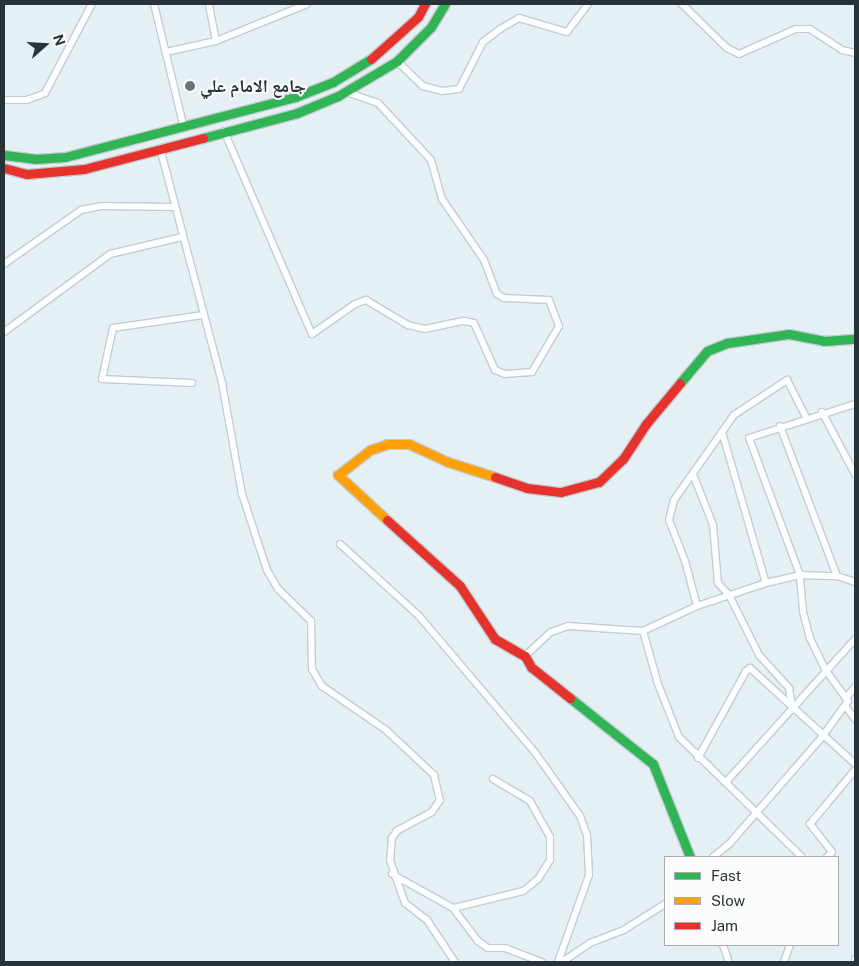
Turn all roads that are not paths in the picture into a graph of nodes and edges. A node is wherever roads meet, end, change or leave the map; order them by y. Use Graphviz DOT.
graph roads {
  1 [pos="92,4"];
  2 [pos="154,4"];
  3 [pos="209,4"];
  4 [pos="307,4"];
  5 [pos="425,4"];
  6 [pos="445,4"];
  7 [pos="588,4"];
  8 [pos="682,4"];
  9 [pos="216,41"];
  10 [pos="166,52"];
  11 [pos="855,53"];
  12 [pos="396,61"];
  13 [pos="346,92"];
  14 [pos="4,100"];
  15 [pos="183,124"];
  16 [pos="224,131"];
  17 [pos="187,140"];
  18 [pos="160,148"];
  19 [pos="4,155"];
  20 [pos="5,169"];
  21 [pos="173,207"];
  22 [pos="182,237"];
  23 [pos="4,264"];
  24 [pos="203,315"];
  25 [pos="4,332"];
  26 [pos="855,339"];
  27 [pos="192,383"];
  28 [pos="855,404"];
  29 [pos="822,412"];
  30 [pos="806,417"];
  31 [pos="780,426"];
  32 [pos="722,432"];
  33 [pos="693,474"];
  34 [pos="855,474"];
  35 [pos="340,544"];
  36 [pos="800,575"];
  37 [pos="837,576"];
  38 [pos="855,582"];
  39 [pos="766,583"];
  40 [pos="729,595"];
  41 [pos="697,606"];
  42 [pos="643,631"];
  43 [pos="855,639"];
  44 [pos="524,656"];
  45 [pos="826,671"];
  46 [pos="855,686"];
  47 [pos="846,698"];
  48 [pos="846,707"];
  49 [pos="792,710"];
  50 [pos="855,719"];
  51 [pos="822,737"];
  52 [pos="698,758"];
  53 [pos="855,764"];
  54 [pos="855,770"];
  55 [pos="492,778"];
  56 [pos="726,782"];
  57 [pos="756,813"];
  58 [pos="690,856"];
  59 [pos="714,856"];
  60 [pos="801,856"];
  61 [pos="828,856"];
  62 [pos="392,874"];
  63 [pos="664,905"];
  64 [pos="453,908"];
  65 [pos="723,946"];
  66 [pos="790,946"];
  67 [pos="455,962"];
  68 [pos="542,962"];
  69 [pos="558,962"];
  70 [pos="562,962"];
  71 [pos="729,962"];
  72 [pos="784,962"];
  1 -- 14 [label="street"];
  2 -- 10 [label="street"];
  3 -- 9 [label="street"];
  4 -- 9 [label="street"];
  5 -- 15 [label="street"];
  6 -- 12 [label="street"];
  7 -- 12 [label="street"];
  8 -- 11 [label="street"];
  9 -- 10 [label="street"];
  10 -- 15 [label="street"];
  12 -- 13 [label="street"];
  13 -- 16 [label="street"];
  13 -- 16 [label="street"];
  15 -- 17 [label="street"];
  15 -- 19 [label="street"];
  16 -- 17 [label="street"];
  17 -- 18 [label="street"];
  18 -- 20 [label="street"];
  18 -- 21 [label="street"];
  21 -- 22 [label="street"];
  21 -- 23 [label="street"];
  22 -- 24 [label="street"];
  22 -- 25 [label="street"];
  24 -- 27 [label="street"];
  24 -- 62 [label="street"];
  26 -- 44 [label="street"];
  28 -- 29 [label="street"];
  29 -- 30 [label="street"];
  29 -- 34 [label="street"];
  30 -- 31 [label="street"];
  30 -- 32 [label="street"];
  31 -- 36 [label="street"];
  31 -- 37 [label="street"];
  32 -- 33 [label="street"];
  32 -- 39 [label="street"];
  33 -- 40 [label="street"];
  33 -- 41 [label="street"];
  35 -- 69 [label="street"];
  36 -- 37 [label="street"];
  36 -- 39 [label="street"];
  36 -- 45 [label="street"];
  37 -- 38 [label="street"];
  39 -- 40 [label="street"];
  40 -- 41 [label="street"];
  40 -- 49 [label="street"];
  41 -- 42 [label="street"];
  42 -- 44 [label="street"];
  42 -- 52 [label="street"];
  43 -- 45 [label="street"];
  44 -- 58 [label="street"];
  45 -- 47 [label="street"];
  45 -- 49 [label="street"];
  46 -- 47 [label="street"];
  47 -- 48 [label="street"];
  48 -- 50 [label="street"];
  48 -- 51 [label="street"];
  49 -- 51 [label="street"];
  49 -- 52 [label="street"];
  49 -- 56 [label="street"];
  51 -- 53 [label="street"];
  51 -- 57 [label="street"];
  52 -- 56 [label="street"];
  54 -- 61 [label="street"];
  55 -- 64 [label="street"];
  56 -- 57 [label="street"];
  57 -- 59 [label="street"];
  57 -- 60 [label="street"];
  62 -- 64 [label="street"];
  62 -- 67 [label="street"];
  63 -- 70 [label="street"];
  64 -- 68 [label="street"];
  65 -- 71 [label="street"];
  66 -- 72 [label="street"];
}
